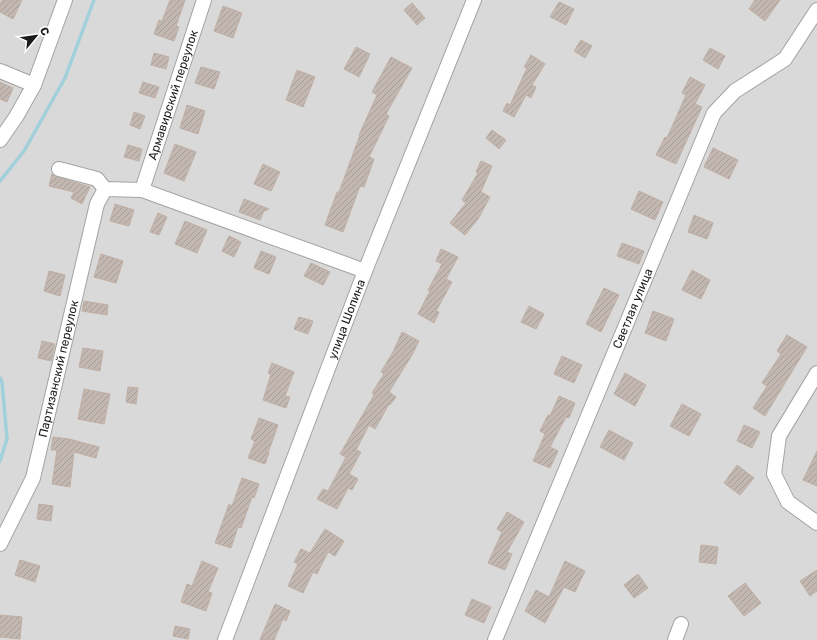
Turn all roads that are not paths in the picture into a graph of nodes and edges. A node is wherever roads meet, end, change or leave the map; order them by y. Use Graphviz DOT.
graph roads {
  1 [pos="65,0"];
  2 [pos="204,0"];
  3 [pos="474,0"];
  4 [pos="817,10"];
  5 [pos="0,71"];
  6 [pos="34,86"];
  7 [pos="0,140"];
  8 [pos="59,169"];
  9 [pos="105,189"];
  10 [pos="142,190"];
  11 [pos="365,271"];
  12 [pos="817,373"];
  13 [pos="817,523"];
  14 [pos="0,544"];
  15 [pos="681,624"];
  16 [pos="225,640"];
  17 [pos="495,640"];
  18 [pos="675,640"];
  1 -- 6 [label="street"];
  2 -- 10 [label="street, Армавирский переулок"];
  3 -- 11 [label="street, улица Шопина"];
  4 -- 17 [label="street, Светлая улица"];
  5 -- 6 [label="street"];
  6 -- 7 [label="street"];
  8 -- 9 [label="street"];
  9 -- 10 [label="street"];
  9 -- 14 [label="street, Партизанский переулок"];
  10 -- 11 [label="street"];
  11 -- 16 [label="street, улица Шопина"];
  12 -- 13 [label="street"];
  15 -- 18 [label="street"];
}
